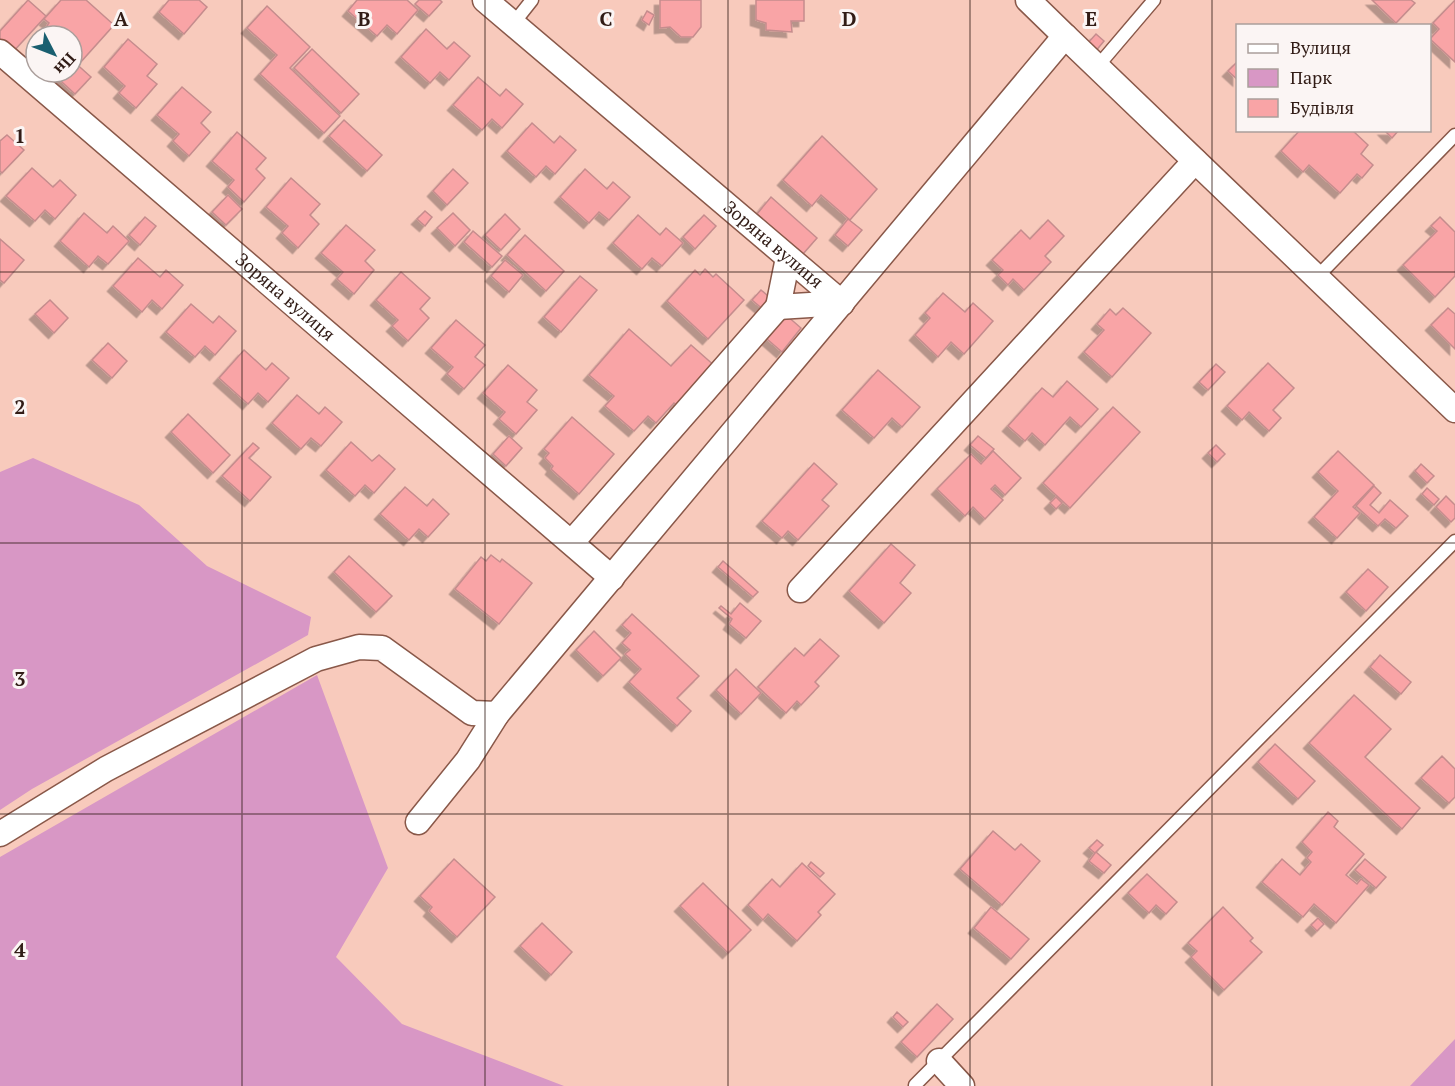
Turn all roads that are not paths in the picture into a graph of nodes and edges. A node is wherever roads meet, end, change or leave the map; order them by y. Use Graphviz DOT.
graph roads {
  1 [pos="486,0"];
  2 [pos="532,0"];
  3 [pos="1028,0"];
  4 [pos="1154,0"];
  5 [pos="513,24"];
  6 [pos="1065,36"];
  7 [pos="0,52"];
  8 [pos="1097,67"];
  9 [pos="1455,135"];
  10 [pos="1195,161"];
  11 [pos="788,258"];
  12 [pos="1317,277"];
  13 [pos="842,303"];
  14 [pos="778,307"];
  15 [pos="1455,410"];
  16 [pos="1455,541"];
  17 [pos="572,542"];
  18 [pos="612,578"];
  19 [pos="800,590"];
  20 [pos="497,714"];
  21 [pos="418,822"];
  22 [pos="0,834"];
  23 [pos="939,1061"];
  24 [pos="915,1085"];
  25 [pos="962,1086"];
  1 -- 5 [label="street, Зоряна вулиця"];
  2 -- 5 [label="lane"];
  3 -- 6 [label="street"];
  4 -- 8 [label="lane"];
  5 -- 11 [label="street, Зоряна вулиця"];
  6 -- 8 [label="street"];
  6 -- 13 [label="street"];
  7 -- 17 [label="street, Зоряна вулиця"];
  8 -- 10 [label="street"];
  9 -- 12 [label="lane"];
  10 -- 12 [label="street"];
  10 -- 19 [label="street"];
  11 -- 13 [label="street, Зоряна вулиця"];
  11 -- 14 [label="street"];
  12 -- 15 [label="street"];
  13 -- 14 [label="street"];
  13 -- 18 [label="street"];
  14 -- 17 [label="street"];
  16 -- 23 [label="lane"];
  17 -- 18 [label="street, Зоряна вулиця"];
  18 -- 20 [label="street"];
  20 -- 21 [label="street"];
  20 -- 22 [label="street"];
  23 -- 24 [label="lane"];
  23 -- 25 [label="street"];
}
